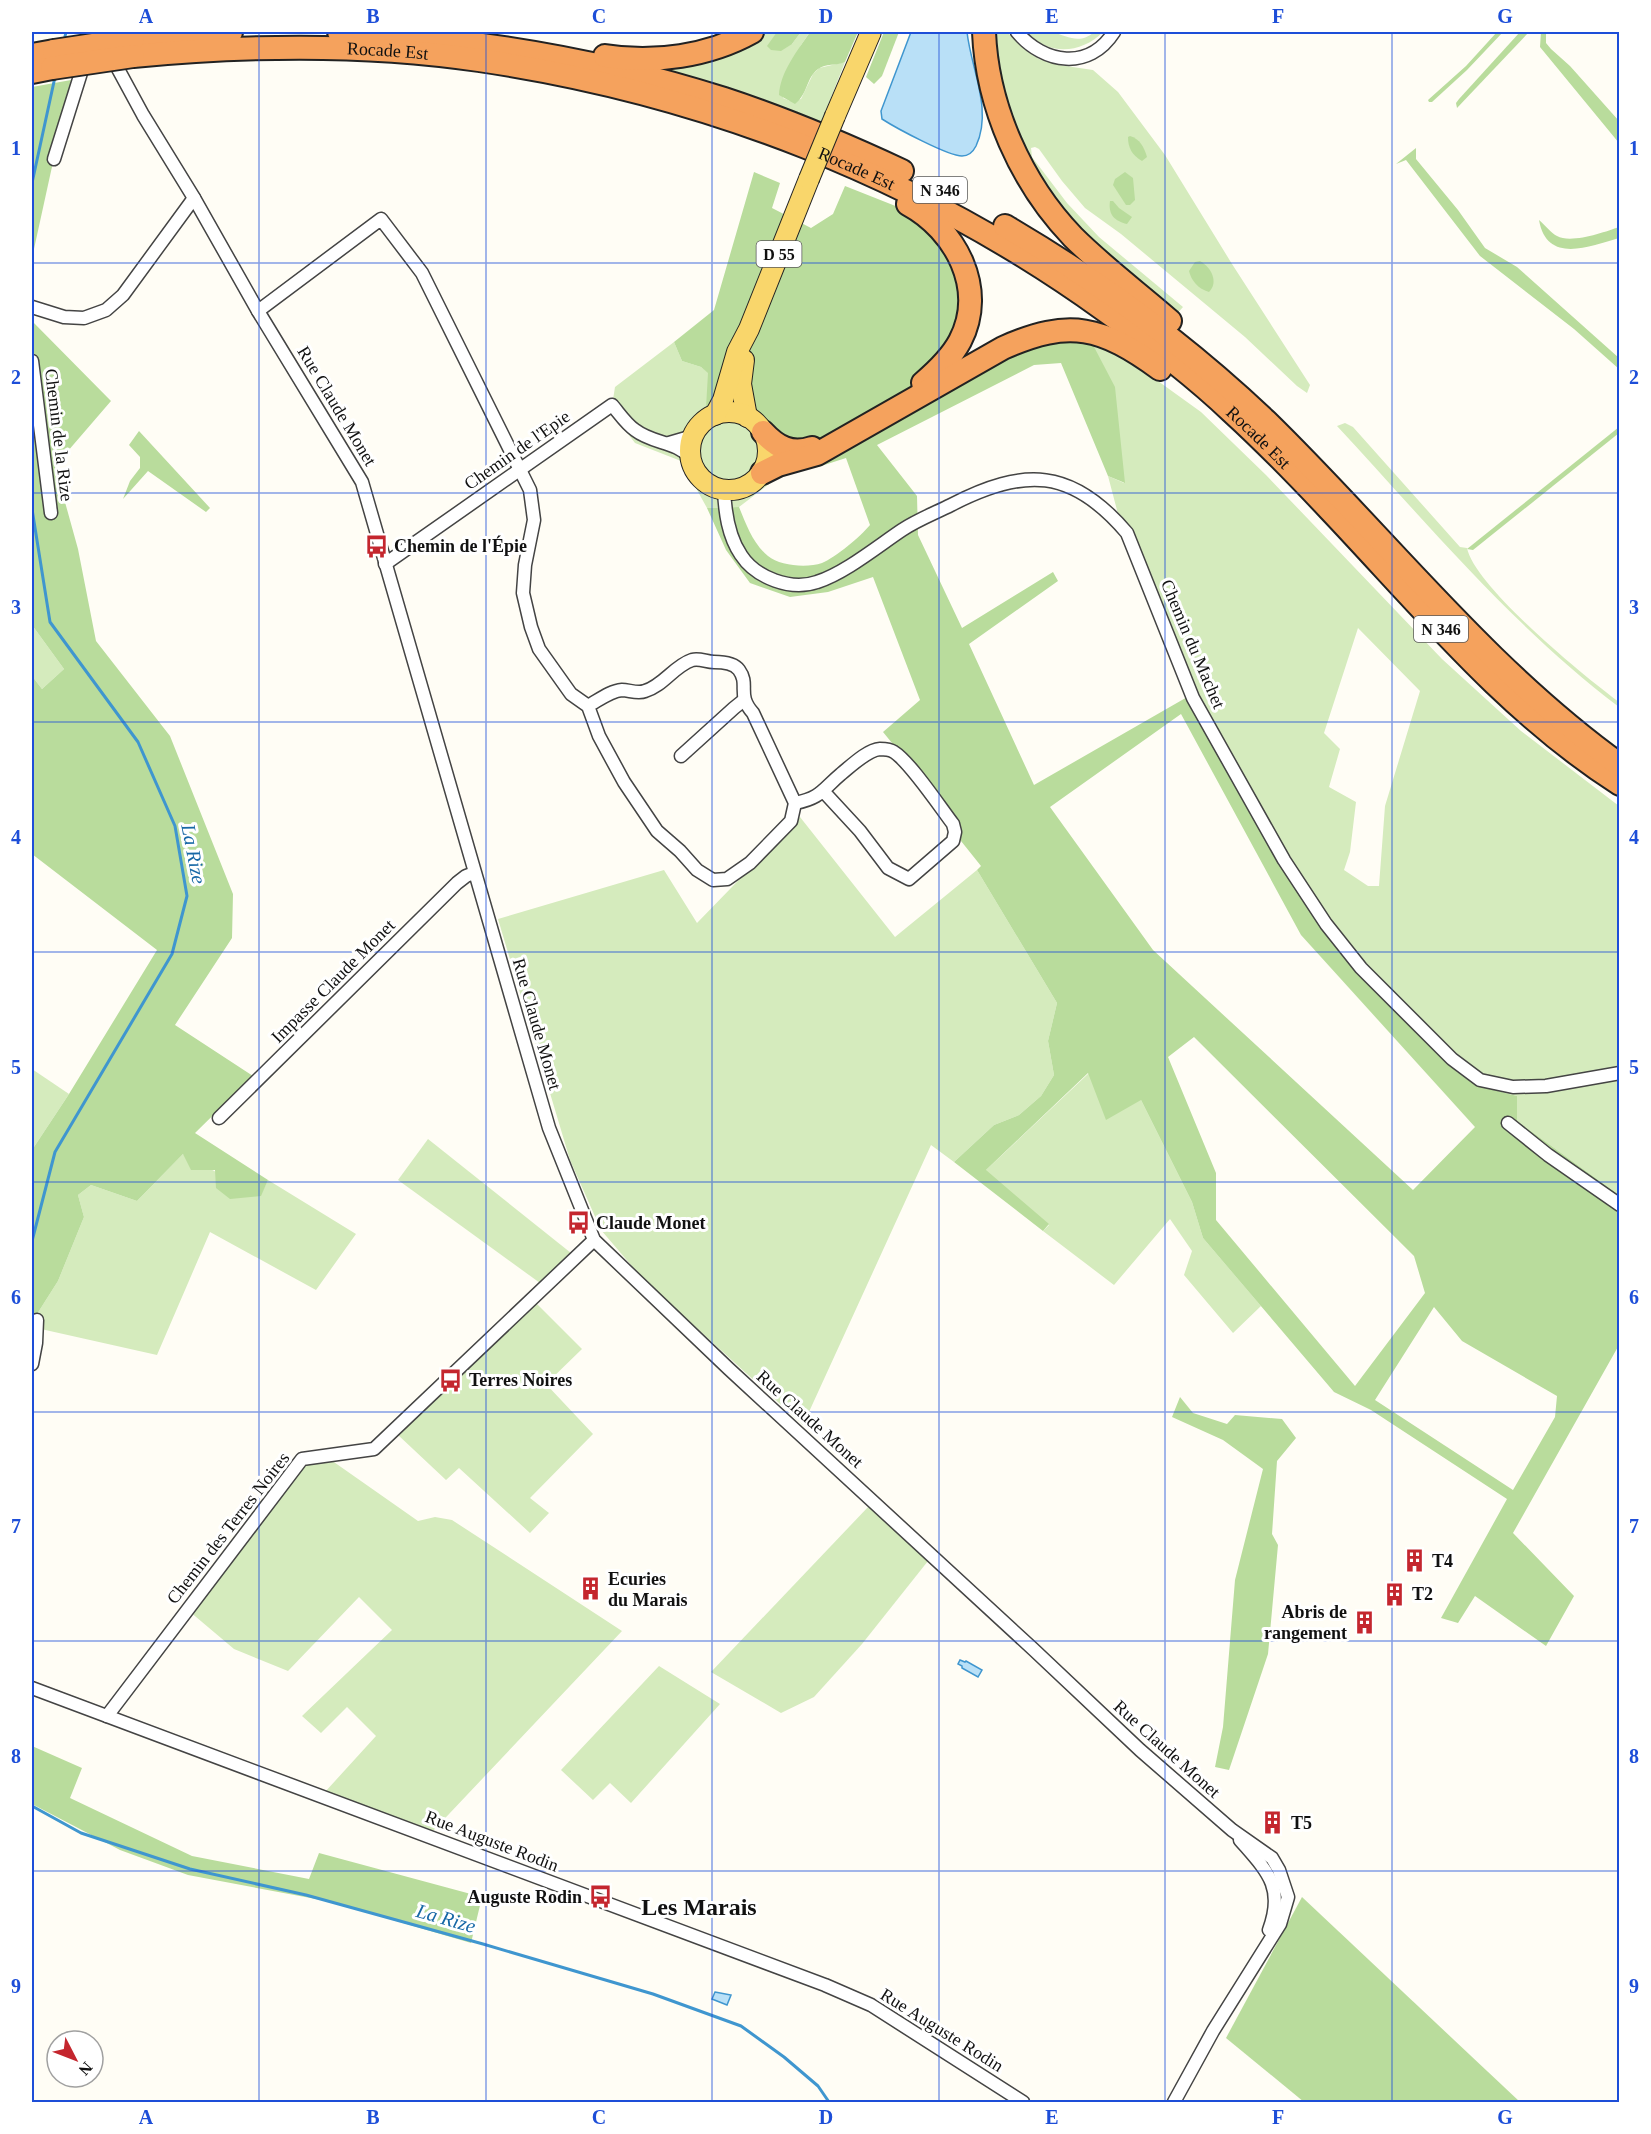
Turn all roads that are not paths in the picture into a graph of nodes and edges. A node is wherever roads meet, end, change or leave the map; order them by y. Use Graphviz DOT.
graph roads {
  1 [pos="96,32"];
  2 [pos="231,32"];
  3 [pos="339,32"];
  4 [pos="752,32"];
  5 [pos="871,32"];
  6 [pos="984,32"];
  7 [pos="1017,32"];
  8 [pos="1114,32"];
  9 [pos="133,47"];
  10 [pos="529,52"];
  11 [pos="32,55"];
  12 [pos="46,63"];
  13 [pos="54,159"];
  14 [pos="865,171"];
  15 [pos="194,198"];
  16 [pos="32,307"];
  17 [pos="258,311"];
  18 [pos="749,330"];
  19 [pos="32,361"];
  20 [pos="714,415"];
  21 [pos="755,424"];
  22 [pos="693,436"];
  23 [pos="669,443"];
  24 [pos="1284,451"];
  25 [pos="691,458"];
  26 [pos="520,469"];
  27 [pos="762,472"];
  28 [pos="724,490"];
  29 [pos="51,513"];
  30 [pos="385,564"];
  31 [pos="744,700"];
  32 [pos="588,706"];
  33 [pos="681,756"];
  34 [pos="1620,765"];
  35 [pos="1620,784"];
  36 [pos="824,792"];
  37 [pos="795,803"];
  38 [pos="474,873"];
  39 [pos="1620,1073"];
  40 [pos="219,1118"];
  41 [pos="1508,1123"];
  42 [pos="1620,1205"];
  43 [pos="594,1240"];
  44 [pos="37,1320"];
  45 [pos="32,1364"];
  46 [pos="32,1688"];
  47 [pos="107,1716"];
  48 [pos="1023,2103"];
  49 [pos="1174,2103"];
  1 -- 13 [label="street"];
  1 -- 15 [label="street, Rue Claude Monet"];
  2 -- 9 [label="highway, Rocade Est / N 346"];
  3 -- 10 [label="highway, Rocade Est / N 346"];
  4 -- 10 [label="highway"];
  5 -- 18 [label="main road, D 55, bridge"];
  6 -- 24 [label="highway"];
  7 -- 8 [label="street"];
  9 -- 12 [label="highway, Rocade Est / N 346, bridge"];
  9 -- 14 [label="highway, Rocade Est / N 346"];
  10 -- 24 [label="highway, Rocade Est / N 346"];
  11 -- 12 [label="highway, Rocade Est / N 346"];
  14 -- 21 [label="highway"];
  14 -- 24 [label="highway, Rocade Est / N 346"];
  15 -- 16 [label="street"];
  15 -- 17 [label="street, Rue Claude Monet"];
  17 -- 26 [label="street"];
  17 -- 30 [label="street, Rue Claude Monet"];
  18 -- 20 [label="main road, D 55"];
  18 -- 21 [label="main road, D 55"];
  19 -- 29 [label="street, Chemin de la Rize"];
  20 -- 21 [label="main road"];
  20 -- 22 [label="main road"];
  21 -- 27 [label="main road"];
  22 -- 23 [label="street"];
  22 -- 25 [label="main road"];
  23 -- 25 [label="street, Chemin de l'Epie"];
  23 -- 26 [label="street, Chemin de l'Epie"];
  24 -- 27 [label="highway"];
  24 -- 34 [label="highway, Rocade Est / N 346"];
  24 -- 35 [label="highway, Rocade Est / N 346"];
  25 -- 28 [label="main road"];
  26 -- 30 [label="street, Chemin de l'Epie"];
  26 -- 32 [label="street"];
  27 -- 28 [label="main road"];
  28 -- 39 [label="street, Chemin du Machet"];
  30 -- 38 [label="street, Rue Claude Monet"];
  31 -- 32 [label="street"];
  31 -- 33 [label="street"];
  31 -- 37 [label="street"];
  32 -- 37 [label="street"];
  36 -- 36 [label="street"];
  36 -- 37 [label="street"];
  38 -- 40 [label="street, Impasse Claude Monet"];
  38 -- 43 [label="street, Rue Claude Monet"];
  41 -- 42 [label="street"];
  43 -- 47 [label="street, Chemin des Terres Noires"];
  43 -- 49 [label="street, Rue Claude Monet"];
  44 -- 45 [label="street"];
  46 -- 47 [label="street, Rue Auguste Rodin"];
  47 -- 48 [label="street, Rue Auguste Rodin"];
}
